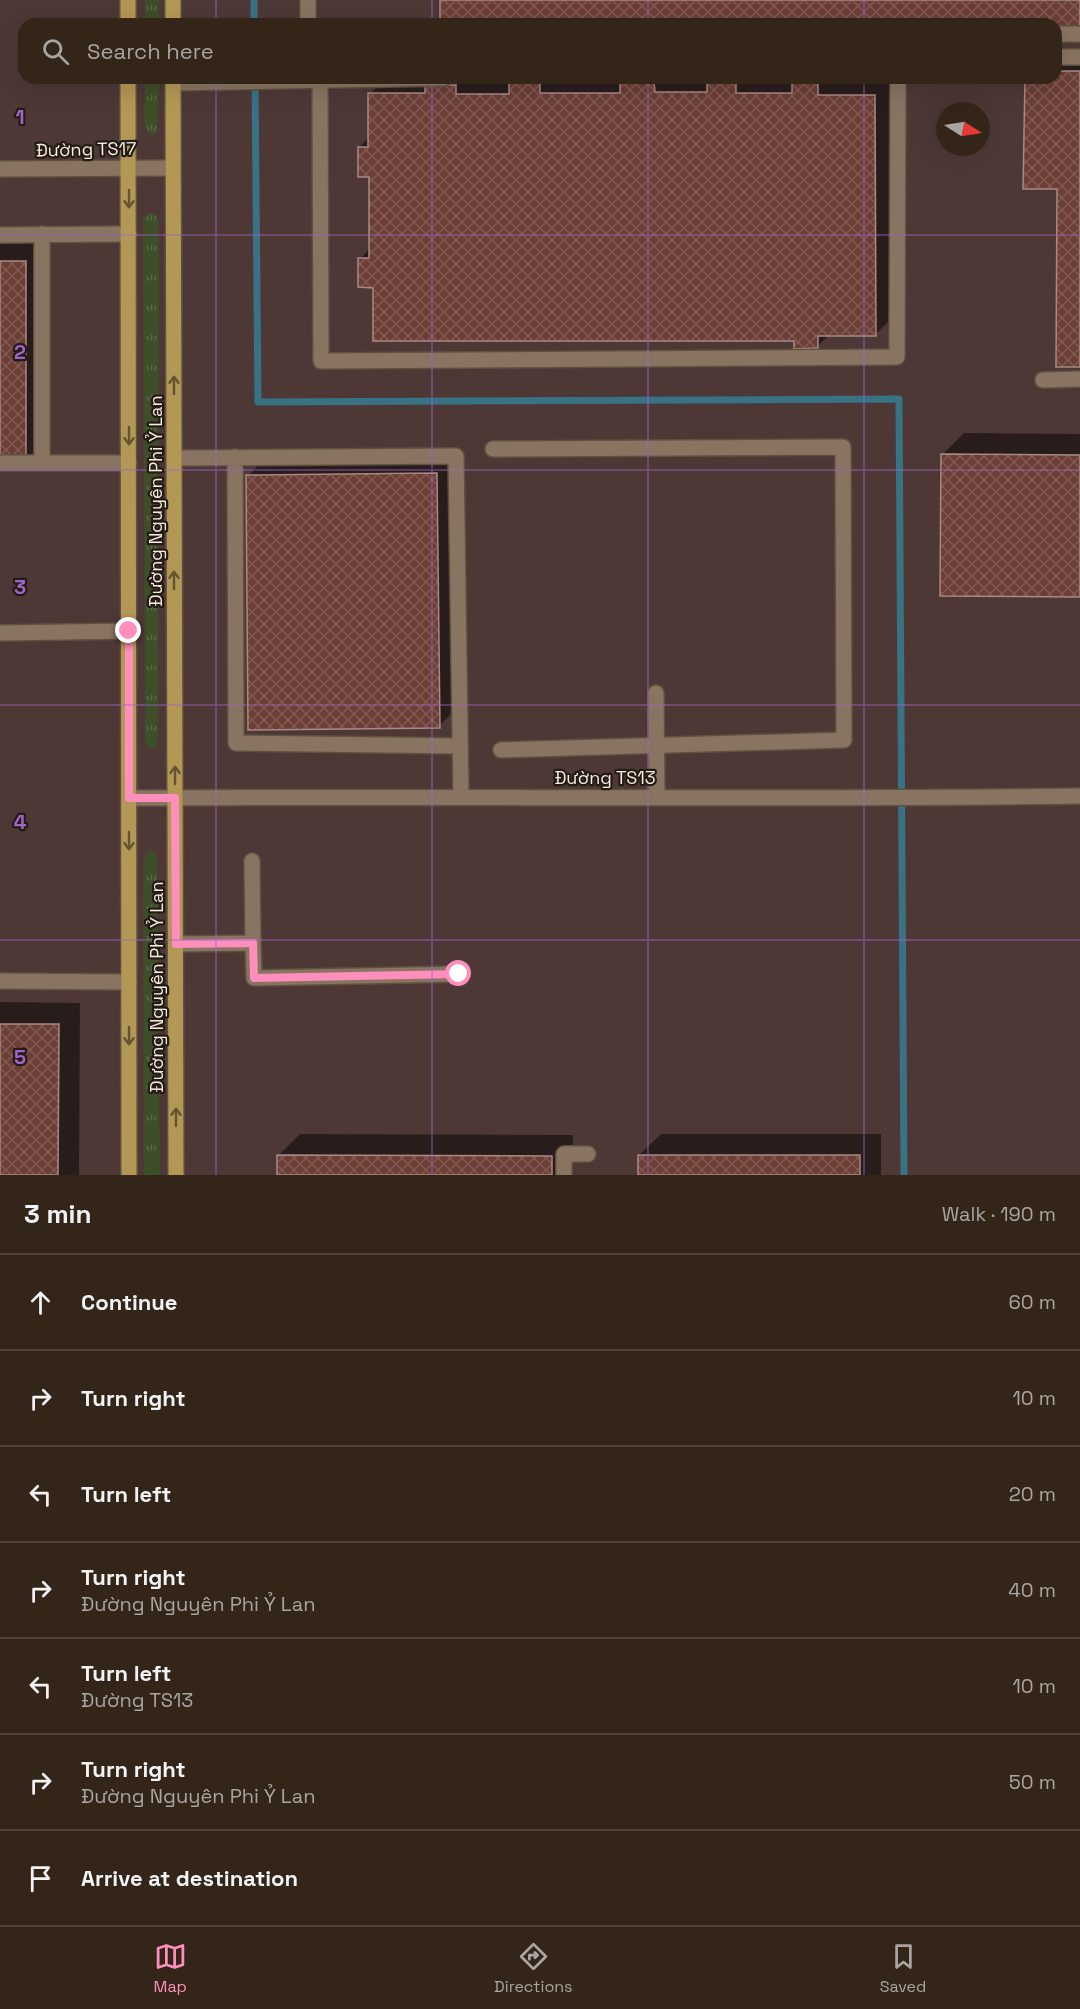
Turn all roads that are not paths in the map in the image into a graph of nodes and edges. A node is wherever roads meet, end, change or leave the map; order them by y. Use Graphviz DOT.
graph roads {
  1 [pos="128,0"];
  2 [pos="173,0"];
  3 [pos="308,0"];
  4 [pos="128,18"];
  5 [pos="173,18"];
  6 [pos="308,18"];
  7 [pos="1062,34"];
  8 [pos="1080,34"];
  9 [pos="1062,57"];
  10 [pos="1080,57"];
  11 [pos="128,84"];
  12 [pos="173,84"];
  13 [pos="320,84"];
  14 [pos="898,84"];
  15 [pos="129,168"];
  16 [pos="173,168"];
  17 [pos="0,169"];
  18 [pos="42,234"];
  19 [pos="129,234"];
  20 [pos="0,235"];
  21 [pos="1080,379"];
  22 [pos="1044,380"];
  23 [pos="493,449"];
  24 [pos="236,457"];
  25 [pos="174,458"];
  26 [pos="0,463"];
  27 [pos="42,463"];
  28 [pos="129,463"];
  29 [pos="129,631"];
  30 [pos="0,633"];
  31 [pos="656,693"];
  32 [pos="460,746"];
  33 [pos="657,746"];
  34 [pos="501,750"];
  35 [pos="460,796"];
  36 [pos="1080,796"];
  37 [pos="657,797"];
  38 [pos="129,798"];
  39 [pos="175,798"];
  40 [pos="252,861"];
  41 [pos="253,943"];
  42 [pos="176,944"];
  43 [pos="459,974"];
  44 [pos="0,981"];
  45 [pos="129,982"];
  46 [pos="588,1154"];
  47 [pos="129,1175"];
  48 [pos="176,1175"];
  49 [pos="564,1175"];
  1 -- 4 [label="main road"];
  2 -- 5 [label="main road"];
  3 -- 6 [label="street"];
  7 -- 8 [label="street"];
  9 -- 10 [label="street"];
  11 -- 15 [label="main road, Đường Nguyên Phi Ỷ Lan"];
  12 -- 16 [label="main road, Đường Nguyên Phi Ỷ Lan"];
  13 -- 14 [label="street"];
  15 -- 16 [label="street, Đường TS17"];
  15 -- 17 [label="street, Đường TS17"];
  15 -- 19 [label="main road, Đường Nguyên Phi Ỷ Lan, one-way"];
  25 -- 16 [label="main road, Đường Nguyên Phi Ỷ Lan, one-way"];
  18 -- 19 [label="street"];
  18 -- 20 [label="street"];
  18 -- 27 [label="street"];
  19 -- 28 [label="main road, Đường Nguyên Phi Ỷ Lan, one-way"];
  21 -- 22 [label="street"];
  23 -- 33 [label="street"];
  24 -- 25 [label="street"];
  24 -- 32 [label="street"];
  24 -- 32 [label="street"];
  39 -- 25 [label="main road, Đường Nguyên Phi Ỷ Lan, one-way"];
  26 -- 27 [label="street"];
  27 -- 28 [label="street"];
  28 -- 29 [label="main road, Đường Nguyên Phi Ỷ Lan"];
  29 -- 30 [label="street"];
  29 -- 38 [label="main road, Đường Nguyên Phi Ỷ Lan"];
  31 -- 33 [label="street"];
  32 -- 35 [label="street"];
  33 -- 34 [label="street"];
  33 -- 37 [label="street"];
  35 -- 37 [label="street, Đường TS13"];
  35 -- 39 [label="street, Đường TS13"];
  36 -- 37 [label="street, Đường TS13"];
  38 -- 39 [label="street, Đường TS13"];
  38 -- 45 [label="main road, Đường Nguyên Phi Ỷ Lan, one-way"];
  39 -- 42 [label="main road, Đường Nguyên Phi Ỷ Lan"];
  40 -- 41 [label="street"];
  41 -- 42 [label="street"];
  41 -- 43 [label="street"];
  48 -- 42 [label="main road, Đường Nguyên Phi Ỷ Lan, one-way"];
  44 -- 45 [label="street"];
  45 -- 47 [label="main road, Đường Nguyên Phi Ỷ Lan, one-way"];
  46 -- 49 [label="street"];
}
